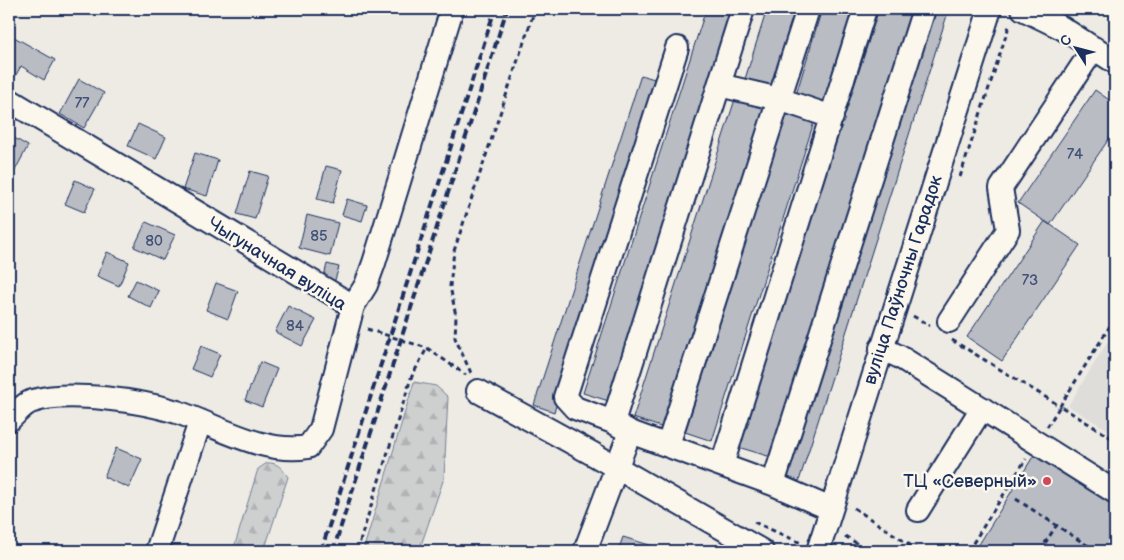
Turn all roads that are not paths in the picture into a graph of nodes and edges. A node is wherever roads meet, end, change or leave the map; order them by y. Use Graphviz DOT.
graph roads {
  1 [pos="452,9"];
  2 [pos="743,9"];
  3 [pos="808,9"];
  4 [pos="865,9"];
  5 [pos="924,9"];
  6 [pos="990,9"];
  7 [pos="1034,11"];
  8 [pos="677,48"];
  9 [pos="1094,48"];
  10 [pos="1115,62"];
  11 [pos="719,85"];
  12 [pos="779,99"];
  13 [pos="9,100"];
  14 [pos="832,117"];
  15 [pos="350,314"];
  16 [pos="944,329"];
  17 [pos="881,348"];
  18 [pos="476,386"];
  19 [pos="982,408"];
  20 [pos="9,420"];
  21 [pos="200,422"];
  22 [pos="622,427"];
  23 [pos="668,445"];
  24 [pos="722,465"];
  25 [pos="618,469"];
  26 [pos="773,484"];
  27 [pos="1115,492"];
  28 [pos="831,509"];
  29 [pos="918,510"];
  30 [pos="157,551"];
  31 [pos="584,551"];
  32 [pos="762,551"];
  33 [pos="818,551"];
  1 -- 15 [label="street"];
  2 -- 11 [label="street"];
  3 -- 12 [label="street"];
  4 -- 14 [label="street"];
  5 -- 26 [label="street"];
  6 -- 17 [label="street, вуліца Паўночны Гарадок"];
  7 -- 9 [label="street"];
  8 -- 22 [label="street"];
  9 -- 10 [label="street"];
  9 -- 16 [label="street"];
  11 -- 12 [label="street"];
  11 -- 22 [label="street"];
  12 -- 14 [label="street"];
  12 -- 23 [label="street"];
  13 -- 15 [label="street, Чыгуначная вуліца"];
  14 -- 24 [label="street"];
  15 -- 21 [label="street, Чыгуначная вуліца"];
  17 -- 19 [label="street"];
  17 -- 28 [label="street, вуліца Паўночны Гарадок"];
  18 -- 25 [label="street"];
  19 -- 27 [label="street"];
  19 -- 29 [label="street"];
  20 -- 21 [label="street, Чыгуначная вуліца"];
  21 -- 30 [label="street"];
  22 -- 23 [label="street"];
  22 -- 25 [label="street"];
  23 -- 24 [label="street"];
  24 -- 26 [label="street"];
  25 -- 31 [label="street"];
  25 -- 32 [label="street"];
  26 -- 28 [label="street"];
  28 -- 33 [label="street, вуліца Паўночны Гарадок"];
}
